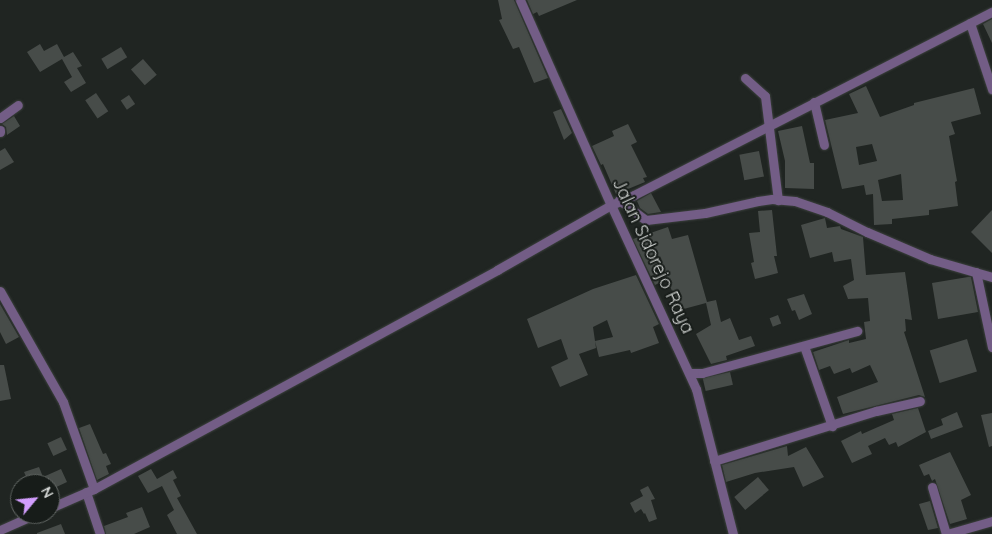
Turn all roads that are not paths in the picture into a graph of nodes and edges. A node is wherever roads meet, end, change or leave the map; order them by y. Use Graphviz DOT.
graph roads {
  1 [pos="520,0"];
  2 [pos="992,12"];
  3 [pos="970,23"];
  4 [pos="746,78"];
  5 [pos="992,88"];
  6 [pos="814,102"];
  7 [pos="18,105"];
  8 [pos="0,118"];
  9 [pos="770,124"];
  10 [pos="824,145"];
  11 [pos="619,200"];
  12 [pos="778,200"];
  13 [pos="610,204"];
  14 [pos="976,272"];
  15 [pos="992,277"];
  16 [pos="0,291"];
  17 [pos="856,331"];
  18 [pos="804,346"];
  19 [pos="992,347"];
  20 [pos="690,373"];
  21 [pos="920,401"];
  22 [pos="832,426"];
  23 [pos="714,461"];
  24 [pos="932,487"];
  25 [pos="90,490"];
  26 [pos="60,504"];
  27 [pos="992,522"];
  28 [pos="14,524"];
  29 [pos="0,530"];
  30 [pos="100,534"];
  31 [pos="734,534"];
  32 [pos="947,534"];
  1 -- 13 [label="street, Jalan Sidorejo Raya"];
  2 -- 3 [label="street"];
  3 -- 5 [label="street"];
  3 -- 6 [label="street"];
  4 -- 9 [label="street"];
  6 -- 9 [label="street"];
  6 -- 10 [label="street"];
  7 -- 8 [label="street"];
  9 -- 11 [label="street"];
  9 -- 12 [label="street"];
  11 -- 12 [label="street"];
  11 -- 13 [label="street"];
  12 -- 14 [label="street"];
  13 -- 20 [label="street, Jalan Sidorejo Raya"];
  13 -- 25 [label="street"];
  14 -- 15 [label="street"];
  14 -- 19 [label="street"];
  16 -- 25 [label="street"];
  17 -- 18 [label="street"];
  18 -- 20 [label="street"];
  18 -- 22 [label="street"];
  20 -- 23 [label="street, Jalan Sidorejo Raya"];
  21 -- 22 [label="street"];
  22 -- 23 [label="street"];
  23 -- 31 [label="street, Jalan Sidorejo Raya"];
  24 -- 32 [label="street"];
  25 -- 26 [label="street"];
  25 -- 30 [label="street"];
  27 -- 32 [label="street"];
  28 -- 29 [label="street"];
}
